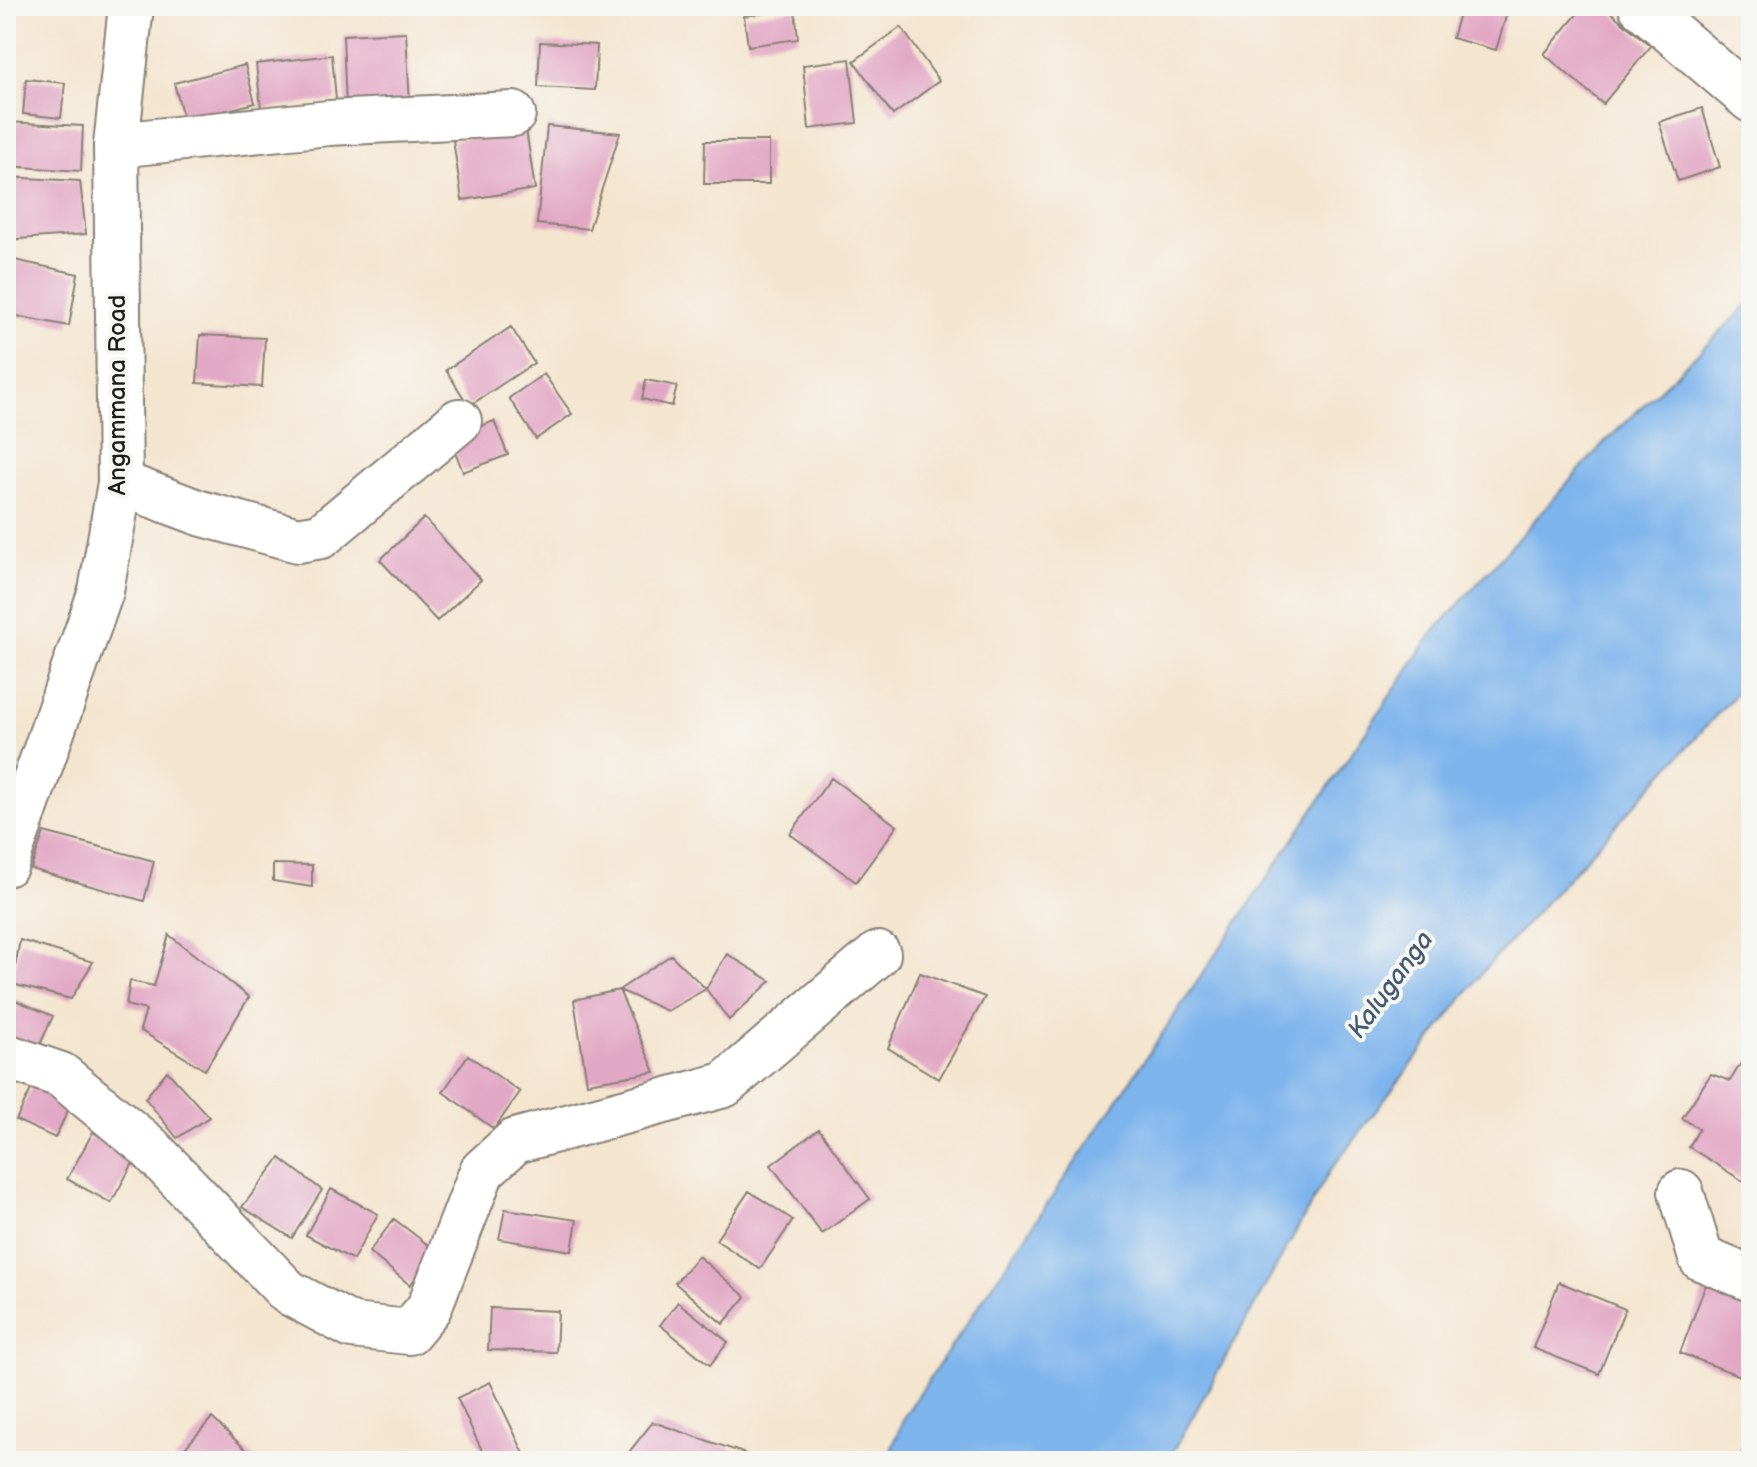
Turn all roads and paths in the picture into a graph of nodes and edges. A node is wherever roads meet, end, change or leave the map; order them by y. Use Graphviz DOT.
graph roads {
  1 [pos="131,6"];
  2 [pos="1641,6"];
  3 [pos="1751,100"];
  4 [pos="513,114"];
  5 [pos="116,145"];
  6 [pos="459,421"];
  7 [pos="120,483"];
  8 [pos="6,864"];
  9 [pos="878,954"];
  10 [pos="6,1056"];
  11 [pos="1681,1192"];
  12 [pos="1751,1279"];
  1 -- 5 [label="street, Angammana Road"];
  2 -- 3 [label="street"];
  4 -- 5 [label="street"];
  5 -- 7 [label="street, Angammana Road"];
  6 -- 7 [label="street"];
  7 -- 8 [label="street, Angammana Road"];
  9 -- 10 [label="street"];
  11 -- 12 [label="street"];
}
